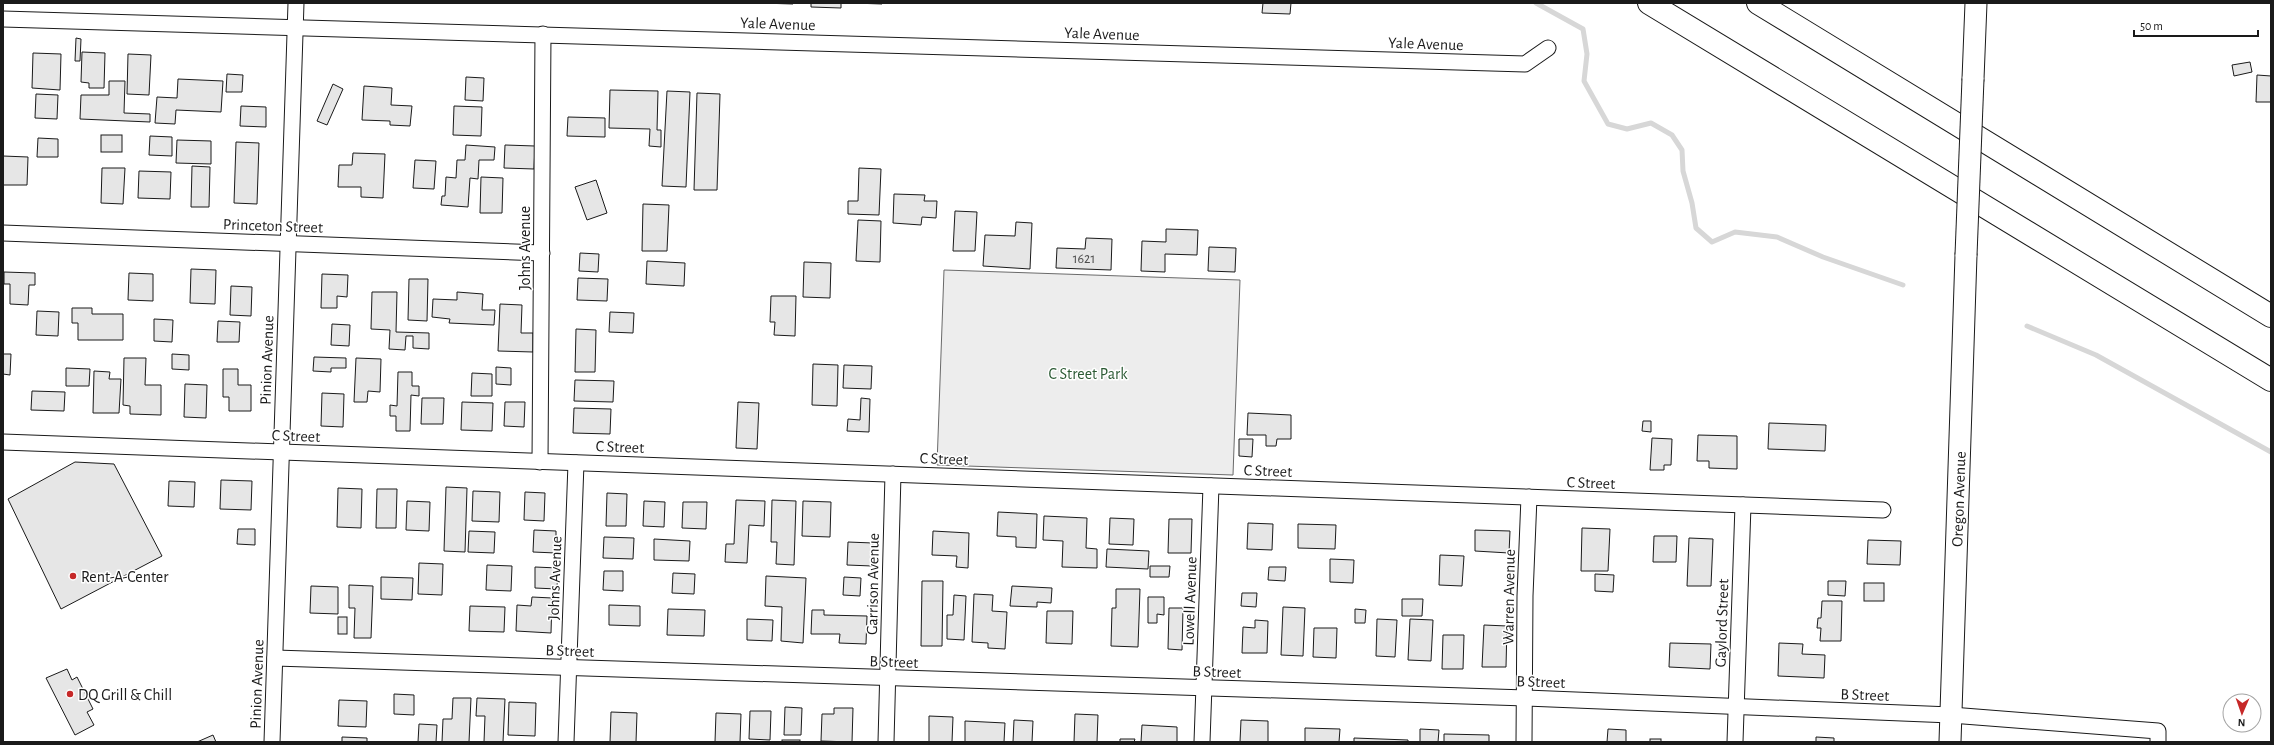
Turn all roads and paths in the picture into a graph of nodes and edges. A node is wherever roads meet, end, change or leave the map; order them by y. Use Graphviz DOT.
graph roads {
  1 [pos="296,3"];
  2 [pos="1649,3"];
  3 [pos="1758,3"];
  4 [pos="1976,3"];
  5 [pos="3,19"];
  6 [pos="296,27"];
  7 [pos="543,34"];
  8 [pos="1548,48"];
  9 [pos="3,232"];
  10 [pos="288,243"];
  11 [pos="542,253"];
  12 [pos="2271,316"];
  13 [pos="2271,380"];
  14 [pos="3,442"];
  15 [pos="282,452"];
  16 [pos="540,462"];
  17 [pos="576,463"];
  18 [pos="893,474"];
  19 [pos="1211,486"];
  20 [pos="1529,497"];
  21 [pos="1743,505"];
  22 [pos="1883,510"];
  23 [pos="275,658"];
  24 [pos="568,668"];
  25 [pos="888,679"];
  26 [pos="1204,689"];
  27 [pos="1526,698"];
  28 [pos="1736,707"];
  29 [pos="1951,715"];
  30 [pos="2158,736"];
  31 [pos="272,742"];
  32 [pos="566,742"];
  33 [pos="886,742"];
  34 [pos="1202,742"];
  35 [pos="1524,742"];
  36 [pos="1735,742"];
  37 [pos="1950,742"];
  1 -- 6 [label="street, Pinion Avenue"];
  2 -- 13 [label="highway"];
  3 -- 12 [label="highway"];
  4 -- 29 [label="street, Oregon Avenue, bridge"];
  5 -- 6 [label="street, Yale Avenue"];
  6 -- 7 [label="street, Yale Avenue"];
  6 -- 10 [label="street, Pinion Avenue"];
  7 -- 8 [label="street, Yale Avenue"];
  7 -- 11 [label="street, Johns Avenue"];
  9 -- 10 [label="street, Princeton Street"];
  10 -- 11 [label="street, Princeton Street"];
  10 -- 15 [label="street, Pinion Avenue"];
  11 -- 16 [label="street, Johns Avenue"];
  14 -- 15 [label="street, C Street"];
  15 -- 16 [label="street, C Street"];
  15 -- 23 [label="street, Pinion Avenue"];
  16 -- 17 [label="street, C Street"];
  17 -- 18 [label="street, C Street"];
  17 -- 24 [label="street, Johns Avenue"];
  18 -- 19 [label="street, C Street"];
  18 -- 25 [label="street, Garrison Avenue"];
  19 -- 20 [label="street, C Street"];
  19 -- 26 [label="street, Lowell Avenue"];
  20 -- 21 [label="street, C Street"];
  20 -- 27 [label="street, Warren Avenue"];
  21 -- 22 [label="street, C Street"];
  21 -- 28 [label="street, Gaylord Street"];
  23 -- 24 [label="street, B Street"];
  23 -- 31 [label="street, Pinion Avenue"];
  24 -- 25 [label="street, B Street"];
  24 -- 32 [label="street, Johns Avenue"];
  25 -- 26 [label="street, B Street"];
  25 -- 33 [label="street, Garrison Avenue"];
  26 -- 27 [label="street, B Street"];
  26 -- 34 [label="street, Lowell Avenue"];
  27 -- 28 [label="street, B Street"];
  27 -- 35 [label="street, Warren Avenue"];
  28 -- 29 [label="street, B Street"];
  28 -- 36 [label="street, Gaylord Street"];
  29 -- 30 [label="street, B Street"];
  29 -- 37 [label="street, Oregon Avenue"];
}
